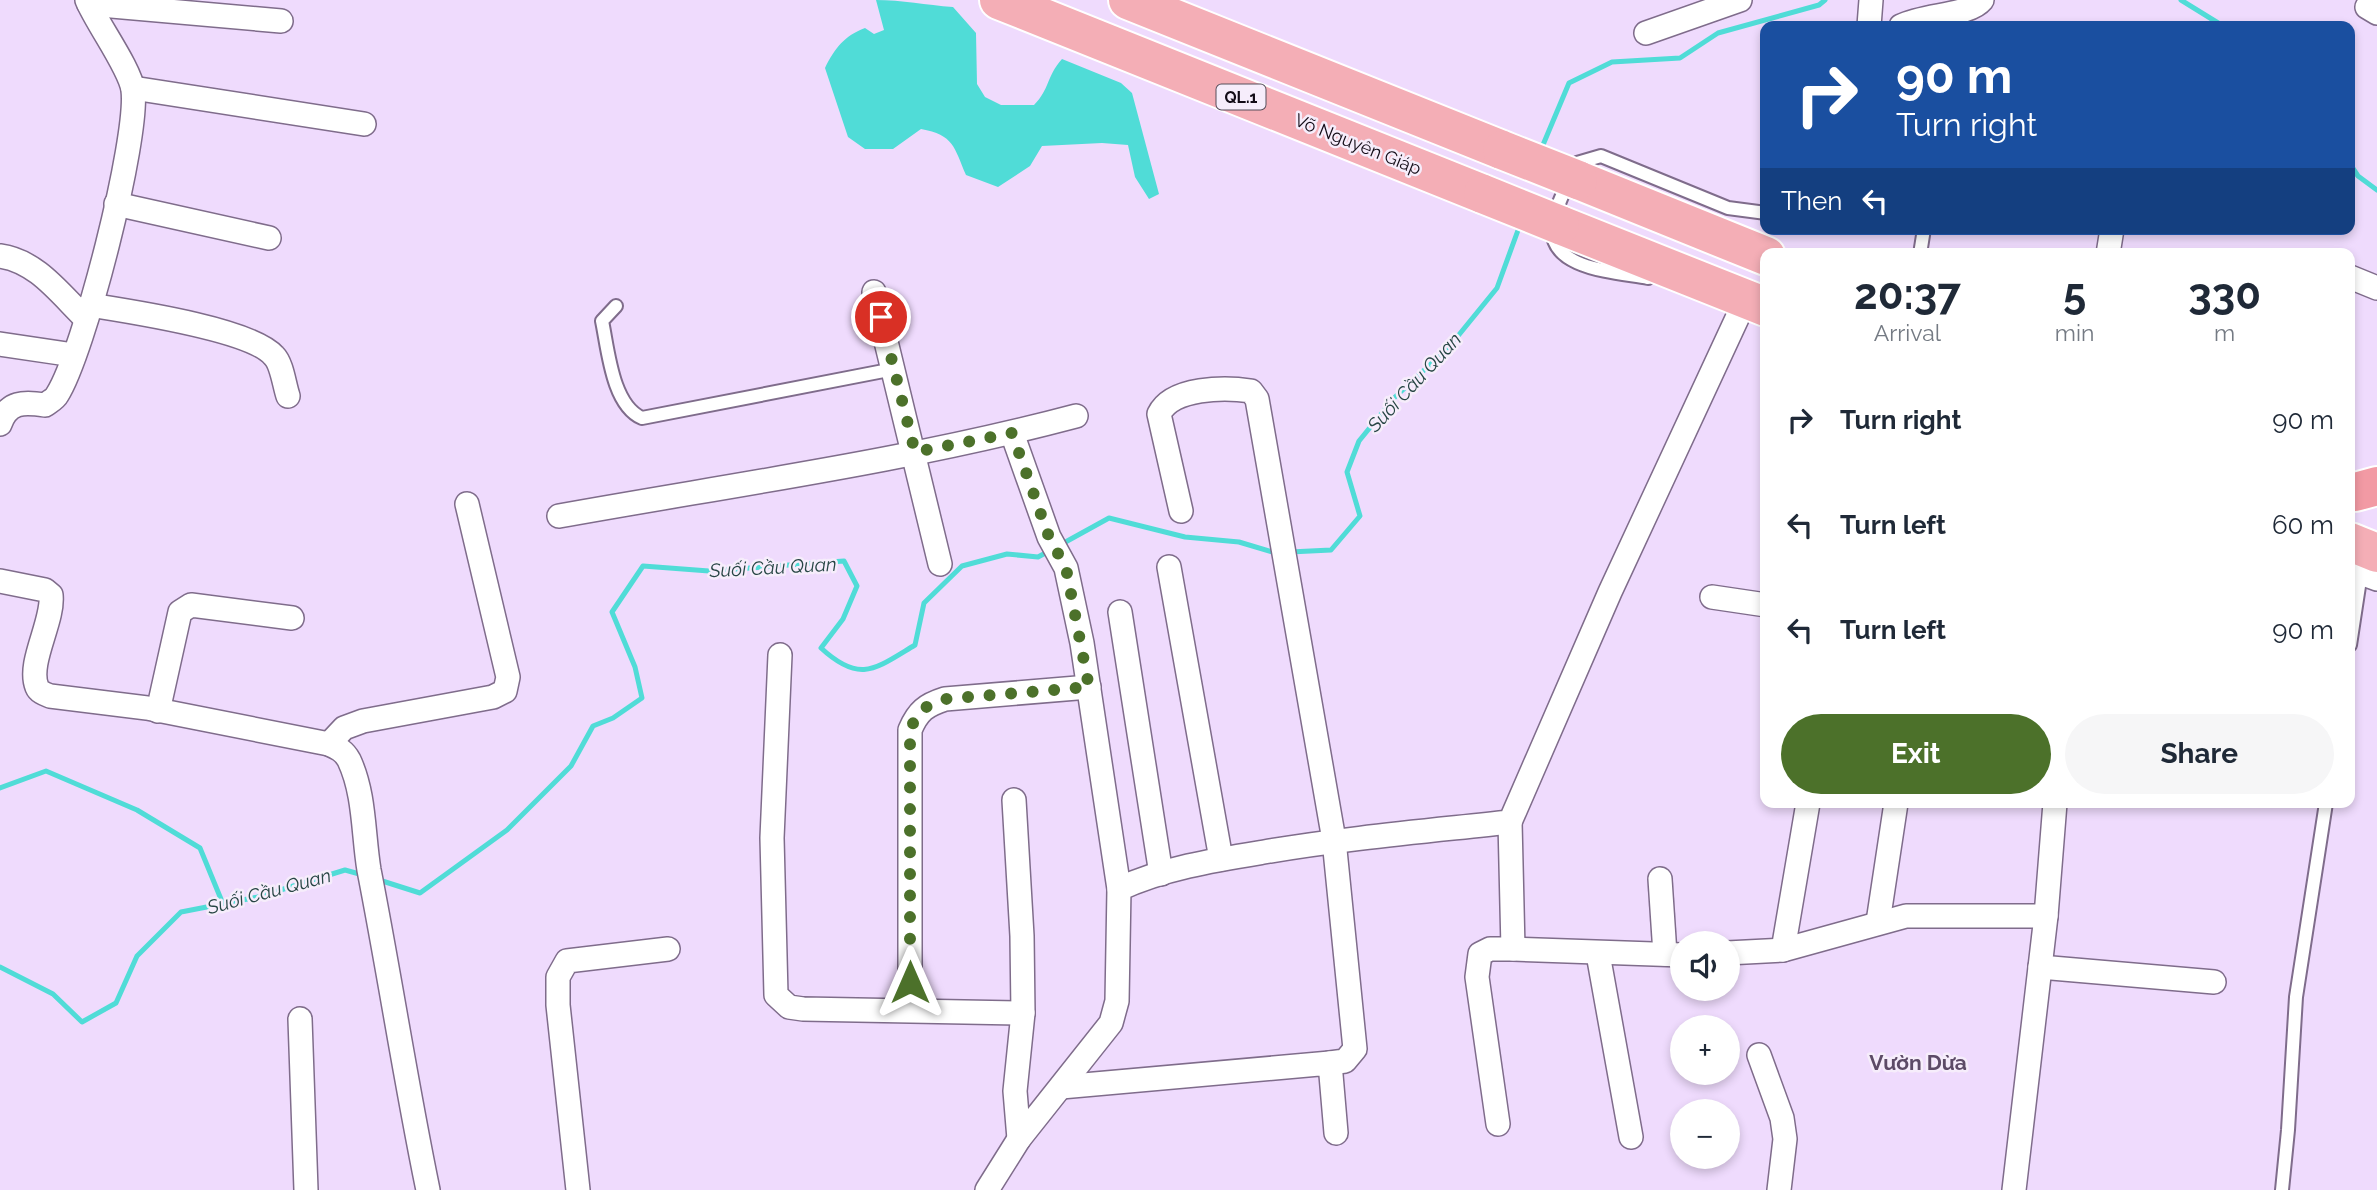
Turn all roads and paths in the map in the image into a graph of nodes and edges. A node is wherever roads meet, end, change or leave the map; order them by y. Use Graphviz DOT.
graph roads {
  1 [pos="999,0"];
  2 [pos="1128,0"];
  3 [pos="1740,0"];
  4 [pos="1871,0"];
  5 [pos="1982,0"];
  6 [pos="88,2"];
  7 [pos="281,21"];
  8 [pos="1869,21"];
  9 [pos="1915,21"];
  10 [pos="1646,33"];
  11 [pos="133,88"];
  12 [pos="364,124"];
  13 [pos="116,204"];
  14 [pos="1760,212"];
  15 [pos="269,238"];
  16 [pos="1765,246"];
  17 [pos="0,256"];
  18 [pos="2355,278"];
  19 [pos="2377,288"];
  20 [pos="874,292"];
  21 [pos="1751,305"];
  22 [pos="616,306"];
  23 [pos="88,312"];
  24 [pos="0,344"];
  25 [pos="74,355"];
  26 [pos="894,369"];
  27 [pos="288,396"];
  28 [pos="1076,416"];
  29 [pos="0,424"];
  30 [pos="1012,433"];
  31 [pos="915,452"];
  32 [pos="467,504"];
  33 [pos="1181,511"];
  34 [pos="559,516"];
  35 [pos="2363,563"];
  36 [pos="940,564"];
  37 [pos="1169,567"];
  38 [pos="0,580"];
  39 [pos="1712,597"];
  40 [pos="1760,604"];
  41 [pos="1120,612"];
  42 [pos="2355,613"];
  43 [pos="292,618"];
  44 [pos="780,655"];
  45 [pos="1089,687"];
  46 [pos="158,710"];
  47 [pos="328,744"];
  48 [pos="1014,800"];
  49 [pos="1807,808"];
  50 [pos="1895,808"];
  51 [pos="2055,808"];
  52 [pos="2325,808"];
  53 [pos="1510,822"];
  54 [pos="1334,840"];
  55 [pos="1221,859"];
  56 [pos="1161,874"];
  57 [pos="1660,879"];
  58 [pos="1119,889"];
  59 [pos="2046,916"];
  60 [pos="1878,922"];
  61 [pos="1670,937"];
  62 [pos="667,948"];
  63 [pos="1513,949"];
  64 [pos="1783,950"];
  65 [pos="1740,952"];
  66 [pos="1598,954"];
  67 [pos="1670,955"];
  68 [pos="2040,967"];
  69 [pos="2214,982"];
  70 [pos="910,1010"];
  71 [pos="1023,1013"];
  72 [pos="300,1019"];
  73 [pos="1759,1055"];
  74 [pos="1330,1063"];
  75 [pos="1061,1087"];
  76 [pos="1498,1124"];
  77 [pos="1336,1133"];
  78 [pos="1631,1137"];
  79 [pos="1020,1139"];
  80 [pos="306,1190"];
  81 [pos="428,1190"];
  82 [pos="578,1190"];
  83 [pos="987,1190"];
  84 [pos="1779,1190"];
  85 [pos="2014,1190"];
  86 [pos="2281,1190"];
  1 -- 21 [label="highway, Võ Nguyên Giáp / QL.1, bridge"];
  2 -- 16 [label="highway, bridge"];
  3 -- 10 [label="street"];
  4 -- 8 [label="street"];
  5 -- 9 [label="street"];
  6 -- 7 [label="street"];
  6 -- 11 [label="street"];
  11 -- 12 [label="street"];
  11 -- 13 [label="street"];
  13 -- 15 [label="street"];
  13 -- 23 [label="street"];
  14 -- 21 [label="lane"];
  17 -- 23 [label="street"];
  18 -- 19 [label="street"];
  20 -- 26 [label="street"];
  21 -- 53 [label="street"];
  22 -- 26 [label="lane"];
  23 -- 25 [label="street"];
  23 -- 27 [label="street"];
  24 -- 25 [label="street"];
  25 -- 29 [label="street"];
  26 -- 31 [label="street"];
  28 -- 30 [label="street"];
  30 -- 31 [label="street"];
  30 -- 45 [label="street"];
  31 -- 34 [label="street"];
  31 -- 36 [label="street"];
  32 -- 47 [label="street"];
  33 -- 54 [label="street"];
  35 -- 42 [label="lane"];
  37 -- 55 [label="street"];
  38 -- 46 [label="street"];
  39 -- 40 [label="street"];
  41 -- 56 [label="street"];
  43 -- 46 [label="street"];
  44 -- 70 [label="street"];
  45 -- 58 [label="street"];
  45 -- 70 [label="street"];
  46 -- 47 [label="street"];
  47 -- 81 [label="street"];
  48 -- 71 [label="street"];
  49 -- 64 [label="street"];
  50 -- 60 [label="street"];
  51 -- 59 [label="street"];
  52 -- 86 [label="lane"];
  53 -- 54 [label="street"];
  53 -- 63 [label="street"];
  54 -- 55 [label="street"];
  54 -- 74 [label="street"];
  55 -- 56 [label="street"];
  56 -- 58 [label="street"];
  57 -- 61 [label="street"];
  58 -- 75 [label="street"];
  59 -- 60 [label="street"];
  59 -- 68 [label="street"];
  60 -- 64 [label="street"];
  62 -- 82 [label="street"];
  63 -- 66 [label="street"];
  63 -- 76 [label="street"];
  64 -- 65 [label="street"];
  66 -- 67 [label="street"];
  66 -- 78 [label="street"];
  68 -- 69 [label="street"];
  68 -- 85 [label="street"];
  70 -- 71 [label="street"];
  71 -- 79 [label="street"];
  72 -- 80 [label="street"];
  73 -- 84 [label="street"];
  74 -- 75 [label="street"];
  74 -- 77 [label="street"];
  75 -- 79 [label="street"];
  79 -- 83 [label="street"];
}
